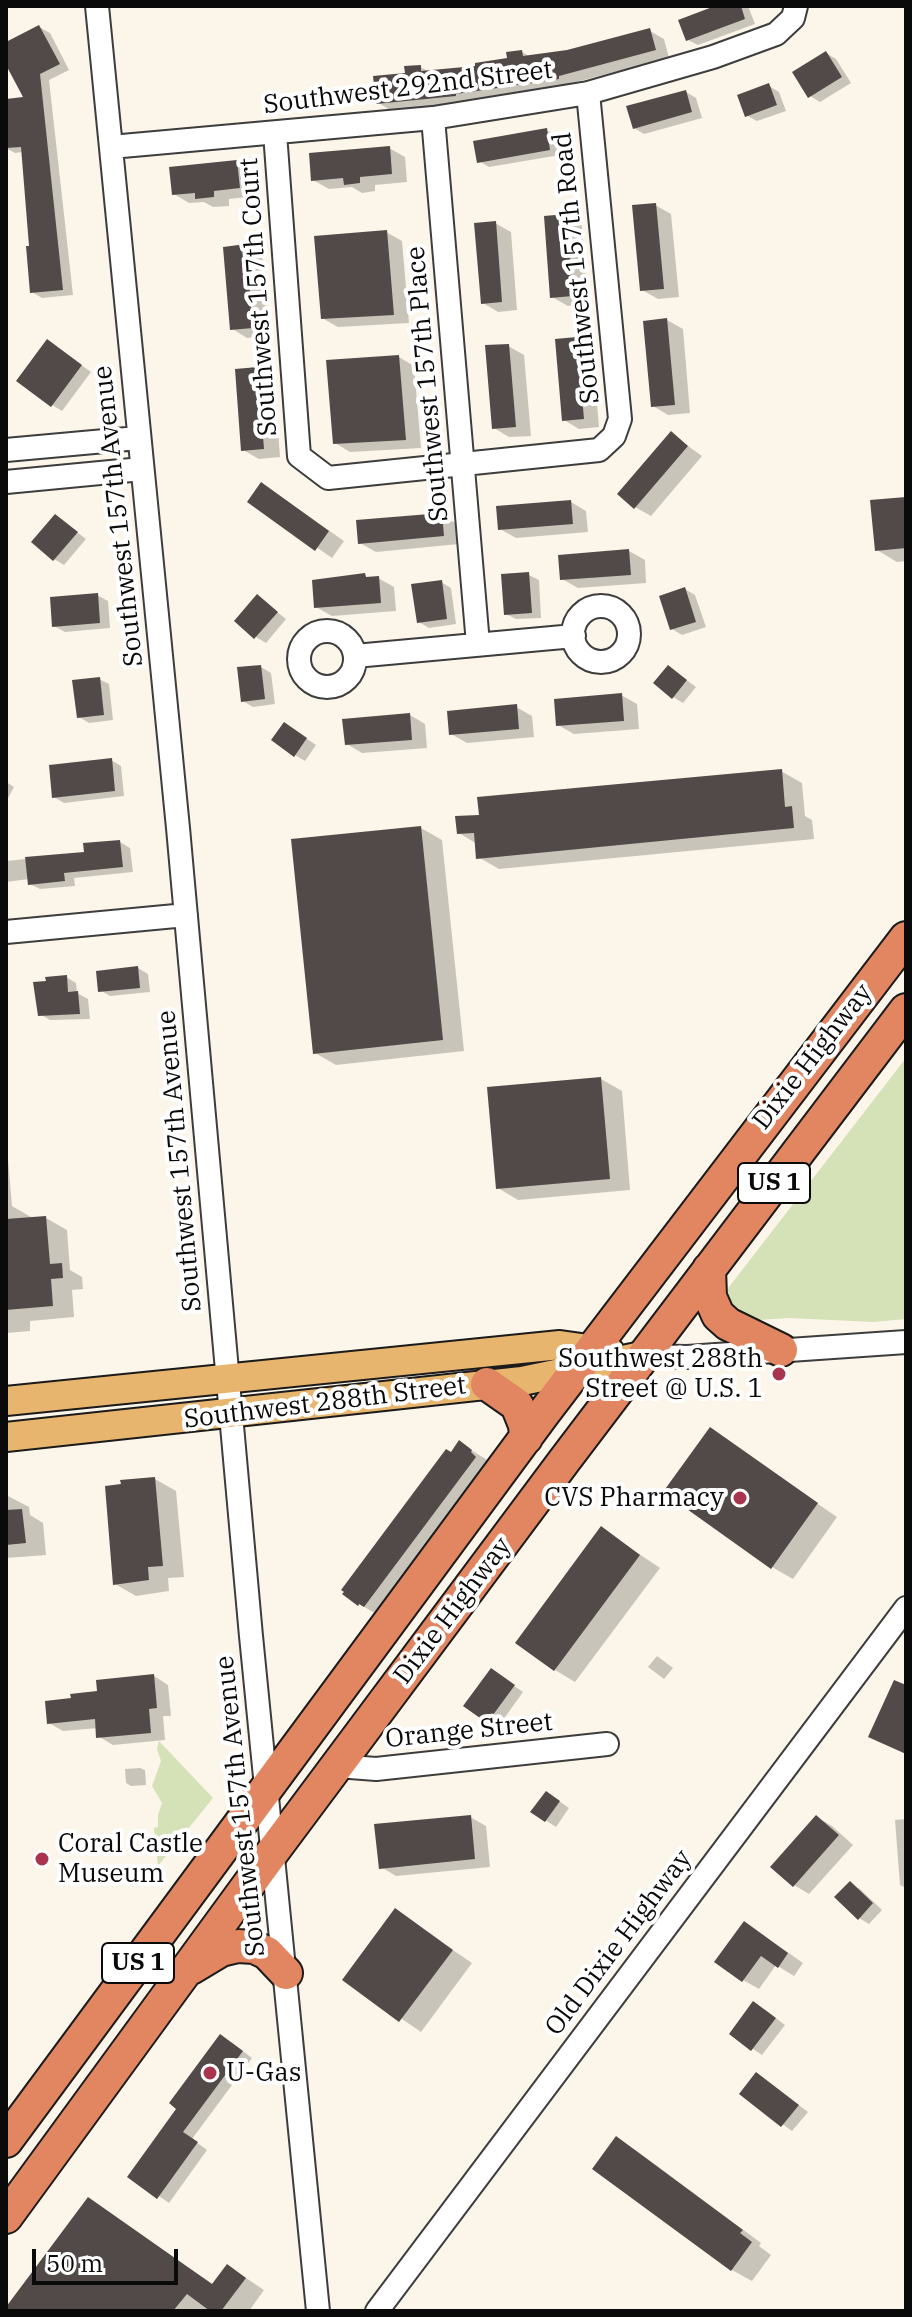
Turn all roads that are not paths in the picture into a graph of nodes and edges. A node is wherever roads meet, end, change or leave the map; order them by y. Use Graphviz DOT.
graph roads {
  1 [pos="97,6"];
  2 [pos="794,12"];
  3 [pos="588,93"];
  4 [pos="433,118"];
  5 [pos="275,133"];
  6 [pos="111,147"];
  7 [pos="138,438"];
  8 [pos="6,450"];
  9 [pos="464,466"];
  10 [pos="142,469"];
  11 [pos="6,482"];
  12 [pos="574,636"];
  13 [pos="478,644"];
  14 [pos="355,656"];
  15 [pos="186,915"];
  16 [pos="6,932"];
  17 [pos="906,938"];
  18 [pos="906,972"];
  19 [pos="906,1010"];
  20 [pos="834,1104"];
  21 [pos="709,1269"];
  22 [pos="906,1342"];
  23 [pos="781,1350"];
  24 [pos="642,1356"];
  25 [pos="583,1361"];
  26 [pos="228,1379"];
  27 [pos="487,1384"];
  28 [pos="6,1401"];
  29 [pos="231,1413"];
  30 [pos="6,1437"];
  31 [pos="526,1438"];
  32 [pos="906,1608"];
  33 [pos="607,1744"];
  34 [pos="337,1766"];
  35 [pos="267,1787"];
  36 [pos="274,1850"];
  37 [pos="185,1971"];
  38 [pos="286,1973"];
  39 [pos="6,2141"];
  40 [pos="6,2217"];
  41 [pos="318,2311"];
  42 [pos="377,2311"];
  1 -- 6 [label="street, Southwest 157th Avenue"];
  2 -- 3 [label="street, Southwest 292nd Street"];
  3 -- 4 [label="street, Southwest 292nd Street"];
  3 -- 9 [label="street, Southwest 157th Road"];
  4 -- 5 [label="street, Southwest 292nd Street"];
  4 -- 9 [label="street, Southwest 157th Place"];
  5 -- 6 [label="street, Southwest 292nd Street"];
  5 -- 9 [label="street, Southwest 157th Court"];
  6 -- 7 [label="street, Southwest 157th Avenue"];
  7 -- 8 [label="street"];
  7 -- 10 [label="street, Southwest 157th Avenue"];
  9 -- 13 [label="street, Southwest 157th Place"];
  10 -- 11 [label="street"];
  10 -- 15 [label="street, Southwest 157th Avenue"];
  12 -- 13 [label="street"];
  13 -- 14 [label="street"];
  15 -- 16 [label="street"];
  15 -- 26 [label="street, Southwest 157th Avenue"];
  17 -- 25 [label="highway, Dixie Highway / US 1"];
  18 -- 20 [label="highway"];
  19 -- 20 [label="highway, Dixie Highway / US 1"];
  20 -- 21 [label="highway, Dixie Highway / US 1"];
  21 -- 23 [label="highway"];
  21 -- 24 [label="highway, Dixie Highway / US 1"];
  22 -- 23 [label="street, Southwest 288th Street"];
  23 -- 24 [label="street, Southwest 288th Street"];
  24 -- 25 [label="main road, Southwest 288th Street"];
  24 -- 34 [label="highway, Dixie Highway / US 1"];
  25 -- 26 [label="main road, Southwest 288th Street"];
  25 -- 27 [label="main road, Southwest 288th Street"];
  25 -- 31 [label="highway, Dixie Highway / US 1"];
  26 -- 28 [label="main road, Southwest 288th Street"];
  26 -- 29 [label="street, Southwest 157th Avenue"];
  27 -- 29 [label="main road, Southwest 288th Street"];
  27 -- 31 [label="highway"];
  29 -- 30 [label="main road, Southwest 288th Street"];
  29 -- 35 [label="street, Southwest 157th Avenue"];
  31 -- 35 [label="highway, Dixie Highway / US 1"];
  32 -- 42 [label="street, Old Dixie Highway"];
  33 -- 34 [label="street, Orange Street"];
  34 -- 36 [label="highway, Dixie Highway / US 1"];
  35 -- 36 [label="street, Southwest 157th Avenue"];
  35 -- 39 [label="highway, Dixie Highway / US 1"];
  36 -- 37 [label="highway, Dixie Highway / US 1"];
  36 -- 38 [label="street, Southwest 157th Avenue"];
  37 -- 38 [label="highway"];
  37 -- 40 [label="highway, Dixie Highway / US 1"];
  38 -- 41 [label="street, Southwest 157th Avenue"];
}
